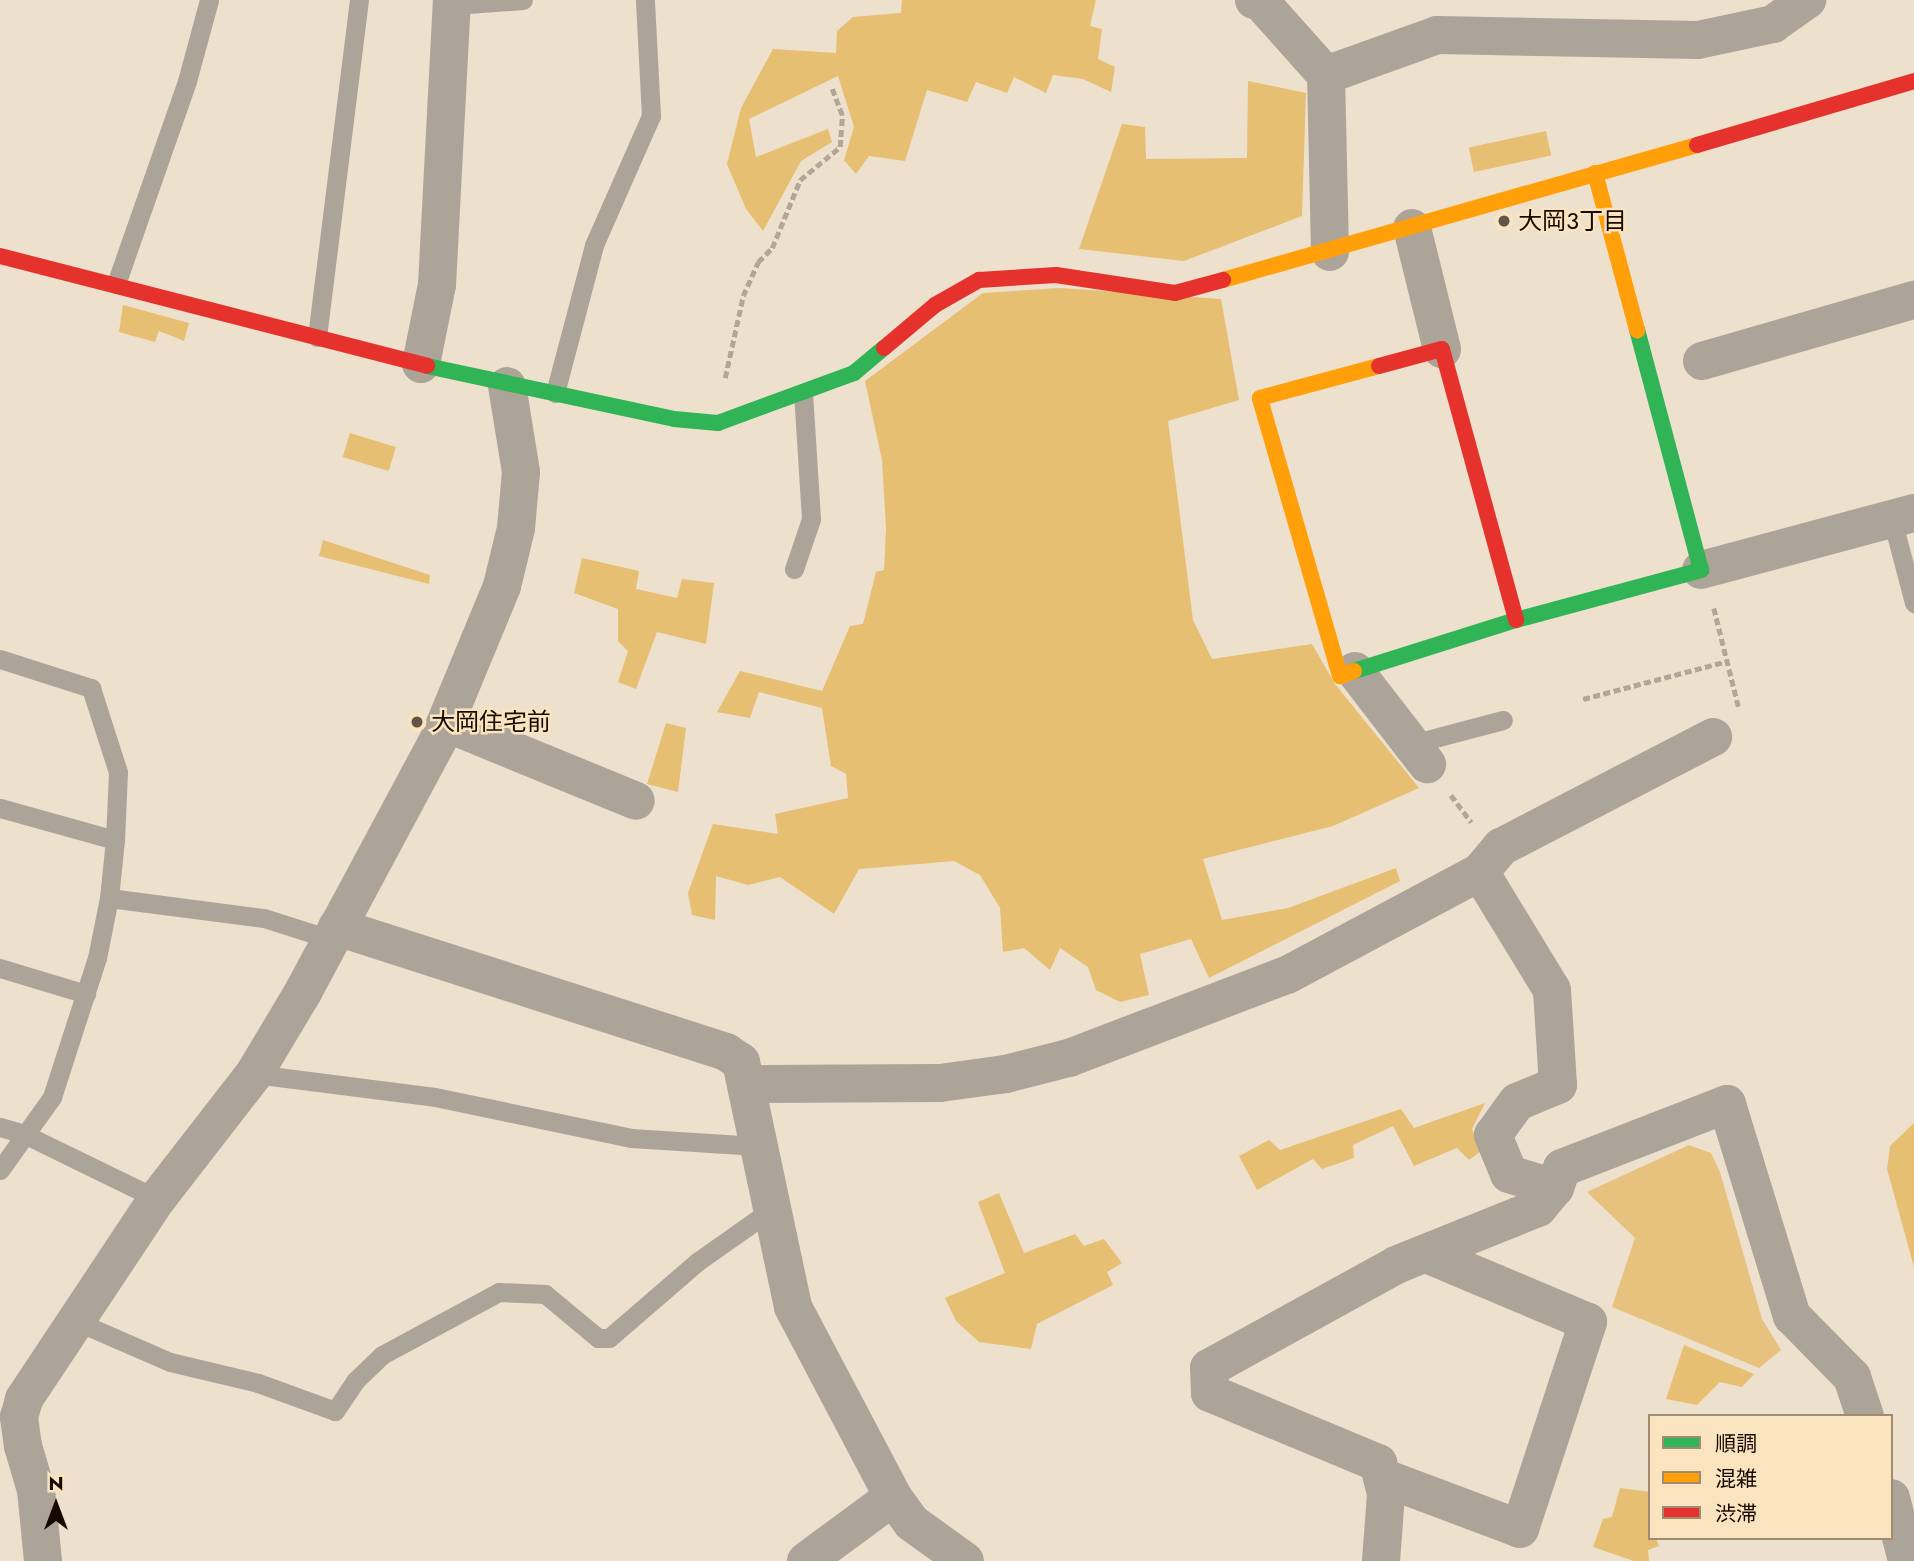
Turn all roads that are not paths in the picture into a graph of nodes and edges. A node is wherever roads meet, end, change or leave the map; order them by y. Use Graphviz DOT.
graph roads {
  1 [pos="209,0"];
  2 [pos="359,0"];
  3 [pos="523,0"];
  4 [pos="645,0"];
  5 [pos="1254,0"];
  6 [pos="1807,0"];
  7 [pos="452,2"];
  8 [pos="1550,17"];
  9 [pos="1326,75"];
  10 [pos="1914,80"];
  11 [pos="1595,173"];
  12 [pos="1412,228"];
  13 [pos="1330,252"];
  14 [pos="0,256"];
  15 [pos="116,284"];
  16 [pos="1914,300"];
  17 [pos="317,337"];
  18 [pos="1442,349"];
  19 [pos="1702,361"];
  20 [pos="421,364"];
  21 [pos="507,386"];
  22 [pos="555,393"];
  23 [pos="803,393"];
  24 [pos="1903,516"];
  25 [pos="794,569"];
  26 [pos="1701,570"];
  27 [pos="1914,603"];
  28 [pos="1516,620"];
  29 [pos="0,659"];
  30 [pos="1355,671"];
  31 [pos="1503,720"];
  32 [pos="446,723"];
  33 [pos="1727,728"];
  34 [pos="1420,754"];
  35 [pos="636,801"];
  36 [pos="0,808"];
  37 [pos="115,840"];
  38 [pos="1480,872"];
  39 [pos="109,898"];
  40 [pos="334,933"];
  41 [pos="0,968"];
  42 [pos="86,994"];
  43 [pos="254,1074"];
  44 [pos="746,1084"];
  45 [pos="0,1127"];
  46 [pos="24,1134"];
  47 [pos="758,1146"];
  48 [pos="0,1170"];
  49 [pos="1555,1188"];
  50 [pos="157,1199"];
  51 [pos="772,1209"];
  52 [pos="1426,1254"];
  53 [pos="78,1322"];
  54 [pos="10,1407"];
  55 [pos="1863,1414"];
  56 [pos="1382,1477"];
  57 [pos="893,1497"];
  58 [pos="1893,1506"];
  59 [pos="43,1561"];
  60 [pos="806,1561"];
  61 [pos="965,1561"];
  62 [pos="1381,1561"];
  63 [pos="1907,1561"];
  1 -- 15 [label="lane"];
  2 -- 17 [label="lane"];
  3 -- 7 [label="lane"];
  4 -- 22 [label="lane"];
  5 -- 9 [label="street"];
  6 -- 8 [label="street"];
  7 -- 20 [label="street"];
  8 -- 9 [label="street"];
  9 -- 13 [label="street"];
  10 -- 11 [label="street"];
  11 -- 12 [label="street"];
  11 -- 26 [label="street"];
  12 -- 13 [label="street"];
  12 -- 18 [label="street"];
  13 -- 23 [label="street"];
  14 -- 15 [label="street"];
  15 -- 17 [label="street"];
  16 -- 19 [label="street"];
  17 -- 20 [label="street"];
  18 -- 28 [label="street"];
  18 -- 30 [label="street"];
  20 -- 21 [label="street"];
  21 -- 22 [label="street"];
  21 -- 32 [label="street"];
  22 -- 23 [label="street"];
  23 -- 25 [label="lane"];
  24 -- 26 [label="street"];
  24 -- 27 [label="lane"];
  26 -- 28 [label="street"];
  28 -- 30 [label="street"];
  29 -- 37 [label="lane"];
  30 -- 34 [label="street"];
  31 -- 34 [label="lane"];
  32 -- 35 [label="street"];
  32 -- 40 [label="street"];
  33 -- 38 [label="street"];
  36 -- 37 [label="lane"];
  37 -- 39 [label="lane"];
  38 -- 44 [label="street"];
  38 -- 49 [label="street"];
  39 -- 40 [label="lane"];
  39 -- 42 [label="lane"];
  40 -- 43 [label="street"];
  40 -- 44 [label="street"];
  41 -- 42 [label="lane"];
  42 -- 46 [label="lane"];
  43 -- 47 [label="lane"];
  43 -- 50 [label="street"];
  44 -- 47 [label="street"];
  45 -- 46 [label="lane"];
  46 -- 48 [label="lane"];
  46 -- 50 [label="lane"];
  47 -- 51 [label="street"];
  49 -- 52 [label="street"];
  49 -- 55 [label="street"];
  50 -- 53 [label="street"];
  51 -- 53 [label="lane"];
  51 -- 57 [label="street"];
  52 -- 56 [label="street"];
  52 -- 56 [label="street"];
  53 -- 54 [label="street"];
  54 -- 59 [label="street"];
  56 -- 62 [label="street"];
  57 -- 60 [label="street"];
  57 -- 61 [label="street"];
  58 -- 63 [label="street"];
}
